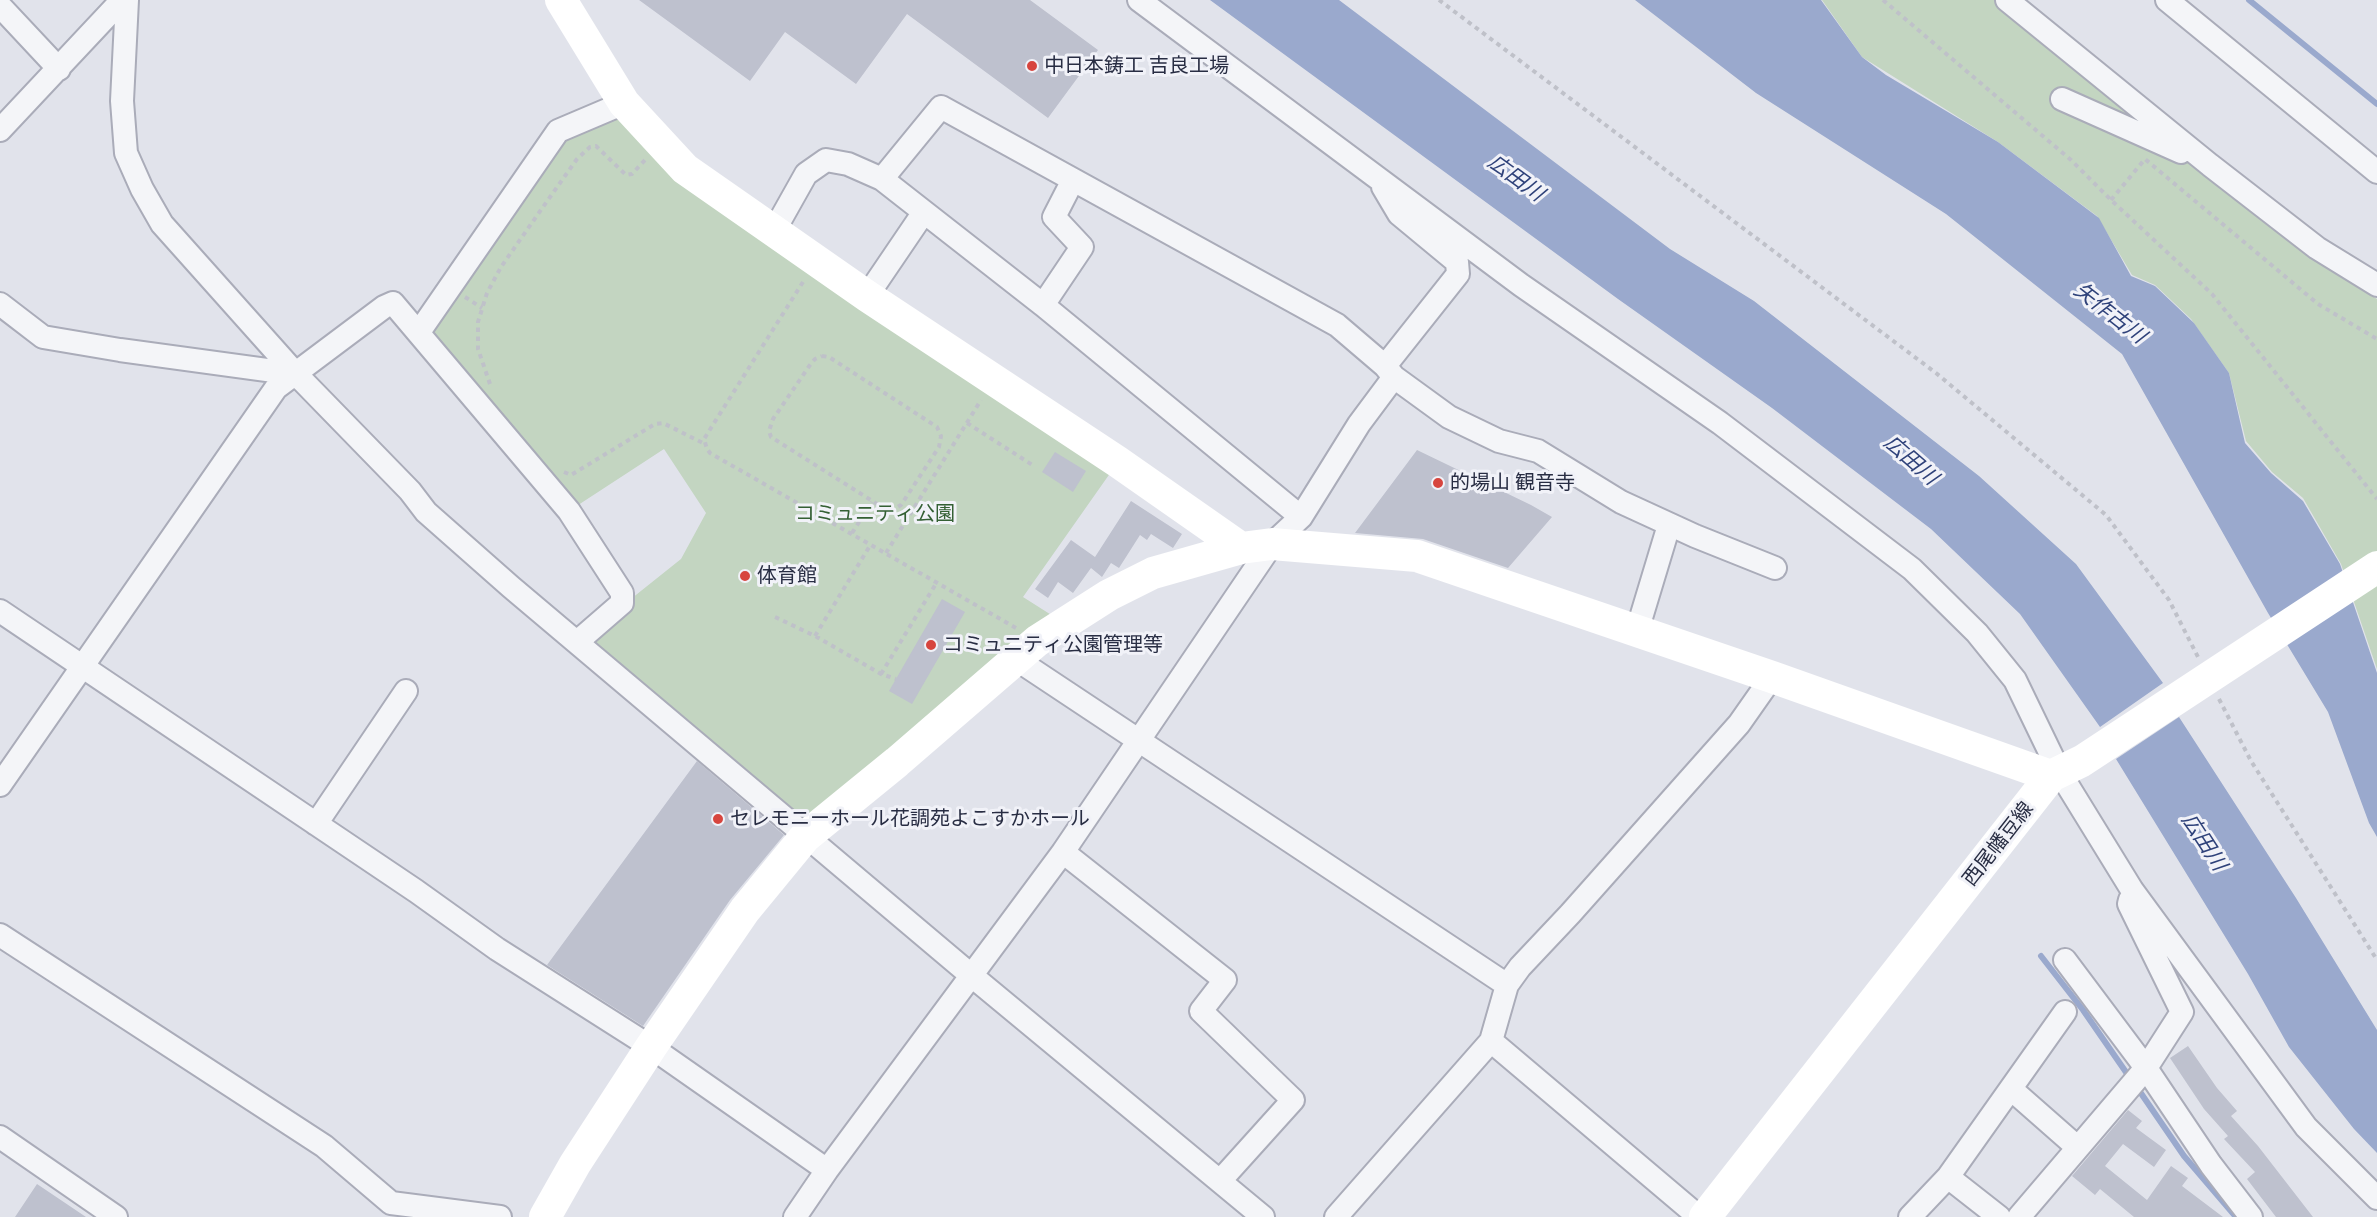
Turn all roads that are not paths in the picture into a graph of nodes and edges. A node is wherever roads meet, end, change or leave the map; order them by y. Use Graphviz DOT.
graph roads {
  1 [pos="122,0"];
  2 [pos="127,0"];
  3 [pos="561,0"];
  4 [pos="1139,0"];
  5 [pos="2007,0"];
  6 [pos="2167,0"];
  7 [pos="0,6"];
  8 [pos="59,69"];
  9 [pos="2062,99"];
  10 [pos="624,103"];
  11 [pos="0,130"];
  12 [pos="2210,165"];
  13 [pos="2377,172"];
  14 [pos="1378,178"];
  15 [pos="882,179"];
  16 [pos="1073,180"];
  17 [pos="924,212"];
  18 [pos="774,231"];
  19 [pos="2377,285"];
  20 [pos="867,296"];
  21 [pos="0,304"];
  22 [pos="1043,305"];
  23 [pos="419,332"];
  24 [pos="1389,371"];
  25 [pos="296,374"];
  26 [pos="1300,518"];
  27 [pos="1669,525"];
  28 [pos="1272,543"];
  29 [pos="1241,548"];
  30 [pos="2377,567"];
  31 [pos="1775,568"];
  32 [pos="0,610"];
  33 [pos="1637,631"];
  34 [pos="577,642"];
  35 [pos="1027,650"];
  36 [pos="82,668"];
  37 [pos="1772,677"];
  38 [pos="406,691"];
  39 [pos="1137,740"];
  40 [pos="2064,770"];
  41 [pos="0,785"];
  42 [pos="316,824"];
  43 [pos="805,837"];
  44 [pos="1063,852"];
  45 [pos="2133,890"];
  46 [pos="0,935"];
  47 [pos="2065,960"];
  48 [pos="972,976"];
  49 [pos="1507,985"];
  50 [pos="2065,1012"];
  51 [pos="1491,1041"];
  52 [pos="651,1047"];
  53 [pos="2136,1080"];
  54 [pos="2011,1089"];
  55 [pos="0,1137"];
  56 [pos="2077,1147"];
  57 [pos="827,1170"];
  58 [pos="1948,1177"];
  59 [pos="1220,1181"];
  60 [pos="2377,1198"];
  61 [pos="116,1217"];
  62 [pos="500,1217"];
  63 [pos="545,1217"];
  64 [pos="795,1217"];
  65 [pos="1263,1217"];
  66 [pos="1336,1217"];
  67 [pos="1699,1217"];
  68 [pos="1706,1217"];
  69 [pos="1910,1217"];
  70 [pos="2000,1217"];
  71 [pos="2019,1217"];
  72 [pos="2251,1217"];
  1 -- 8 [label="street"];
  2 -- 25 [label="street"];
  3 -- 10 [label="street"];
  4 -- 14 [label="street"];
  5 -- 12 [label="street"];
  6 -- 13 [label="street"];
  7 -- 8 [label="street"];
  8 -- 11 [label="street"];
  9 -- 12 [label="street"];
  10 -- 18 [label="street"];
  10 -- 23 [label="street"];
  12 -- 19 [label="street"];
  14 -- 24 [label="street"];
  14 -- 40 [label="street"];
  15 -- 16 [label="street"];
  15 -- 17 [label="street"];
  15 -- 18 [label="street"];
  16 -- 22 [label="street"];
  16 -- 24 [label="street"];
  17 -- 20 [label="street"];
  17 -- 22 [label="street"];
  18 -- 20 [label="street"];
  20 -- 29 [label="street"];
  21 -- 25 [label="street"];
  22 -- 26 [label="street"];
  23 -- 25 [label="street"];
  23 -- 34 [label="street"];
  24 -- 26 [label="street"];
  24 -- 27 [label="street"];
  25 -- 34 [label="street"];
  25 -- 36 [label="street"];
  26 -- 28 [label="street"];
  27 -- 31 [label="street"];
  27 -- 33 [label="street"];
  28 -- 29 [label="street"];
  28 -- 33 [label="street"];
  28 -- 39 [label="street"];
  29 -- 35 [label="street"];
  30 -- 40 [label="street, 西尾幡豆線"];
  32 -- 36 [label="street"];
  33 -- 37 [label="street"];
  34 -- 43 [label="street"];
  35 -- 39 [label="street"];
  35 -- 43 [label="street"];
  36 -- 41 [label="street"];
  36 -- 42 [label="street"];
  37 -- 40 [label="street"];
  37 -- 49 [label="street"];
  38 -- 42 [label="street"];
  39 -- 44 [label="street"];
  39 -- 49 [label="street"];
  40 -- 45 [label="street"];
  40 -- 68 [label="street, 西尾幡豆線"];
  42 -- 52 [label="street"];
  43 -- 48 [label="street"];
  43 -- 52 [label="street"];
  44 -- 48 [label="street"];
  44 -- 59 [label="street"];
  45 -- 53 [label="street"];
  45 -- 60 [label="street"];
  46 -- 62 [label="street"];
  47 -- 53 [label="street"];
  48 -- 57 [label="street"];
  48 -- 59 [label="street"];
  49 -- 51 [label="street"];
  50 -- 54 [label="street"];
  51 -- 66 [label="street"];
  51 -- 67 [label="street"];
  52 -- 57 [label="street"];
  52 -- 63 [label="street"];
  53 -- 56 [label="street"];
  53 -- 72 [label="street"];
  54 -- 56 [label="street"];
  54 -- 58 [label="street"];
  55 -- 61 [label="street"];
  56 -- 71 [label="street"];
  57 -- 64 [label="street"];
  58 -- 69 [label="street"];
  58 -- 70 [label="street"];
  59 -- 65 [label="street"];
}
